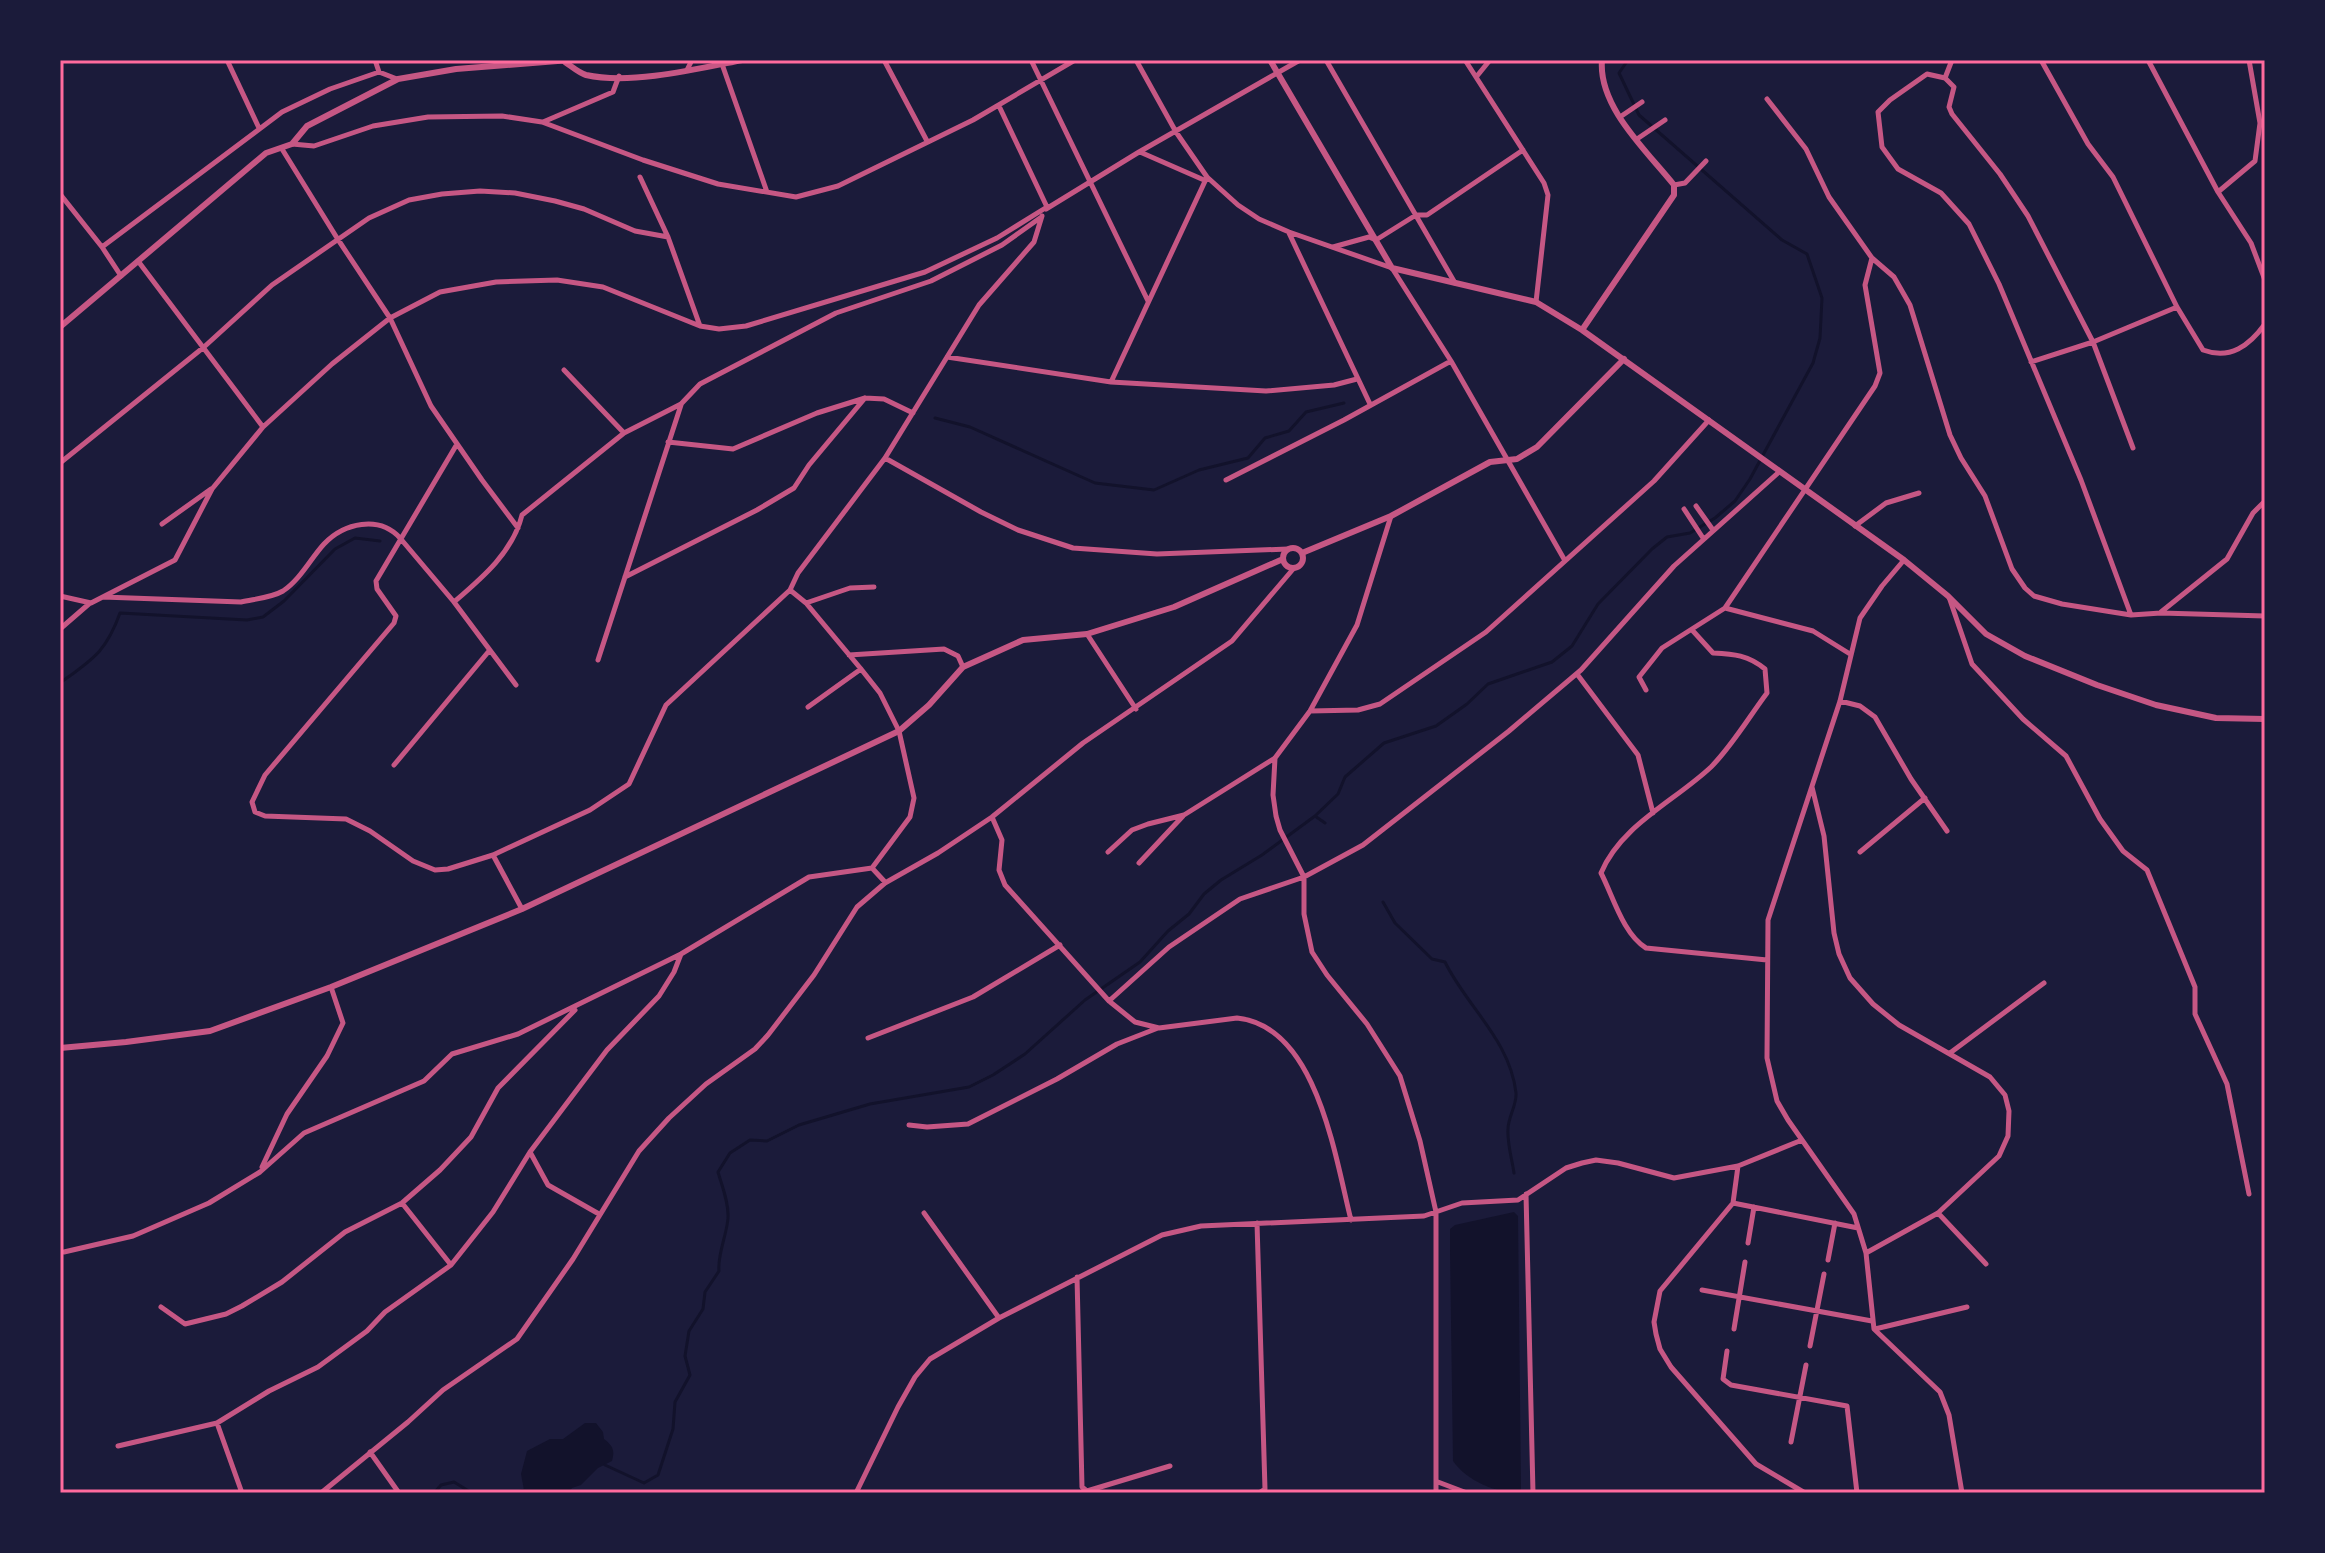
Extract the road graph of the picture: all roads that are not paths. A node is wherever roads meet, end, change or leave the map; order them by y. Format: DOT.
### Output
graph roads {
  1 [pos="227,60"];
  2 [pos="375,60"];
  3 [pos="692,60"];
  4 [pos="742,60"];
  5 [pos="884,60"];
  6 [pos="1031,60"];
  7 [pos="1075,60"];
  8 [pos="1136,60"];
  9 [pos="1270,60"];
  10 [pos="1300,60"];
  11 [pos="1326,60"];
  12 [pos="1465,60"];
  13 [pos="1490,60"];
  14 [pos="1602,60"];
  15 [pos="1952,60"];
  16 [pos="2041,60"];
  17 [pos="2148,60"];
  18 [pos="2249,60"];
  19 [pos="567,61"];
  20 [pos="722,64"];
  21 [pos="687,70"];
  22 [pos="379,72"];
  23 [pos="1278,73"];
  24 [pos="619,76"];
  25 [pos="1477,76"];
  26 [pos="1945,78"];
  27 [pos="398,79"];
  28 [pos="1042,80"];
  29 [pos="1767,99"];
  30 [pos="1640,104"];
  31 [pos="999,106"];
  32 [pos="1620,117"];
  33 [pos="542,122"];
  34 [pos="1662,122"];
  35 [pos="259,128"];
  36 [pos="1176,132"];
  37 [pos="1637,139"];
  38 [pos="927,141"];
  39 [pos="292,144"];
  40 [pos="282,149"];
  41 [pos="1523,150"];
  42 [pos="1139,152"];
  43 [pos="1706,161"];
  44 [pos="640,177"];
  45 [pos="1205,178"];
  46 [pos="1089,183"];
  47 [pos="1674,185"];
  48 [pos="2218,192"];
  49 [pos="767,193"];
  50 [pos="60,194"];
  51 [pos="1047,207"];
  52 [pos="1416,215"];
  53 [pos="1042,216"];
  54 [pos="1289,232"];
  55 [pos="668,237"];
  56 [pos="337,238"];
  57 [pos="1376,240"];
  58 [pos="102,247"];
  59 [pos="1332,248"];
  60 [pos="1872,258"];
  61 [pos="138,261"];
  62 [pos="1392,268"];
  63 [pos="121,276"];
  64 [pos="2265,280"];
  65 [pos="1456,284"];
  66 [pos="1148,301"];
  67 [pos="1536,302"];
  68 [pos="2177,307"];
  69 [pos="390,318"];
  70 [pos="2265,324"];
  71 [pos="700,326"];
  72 [pos="60,327"];
  73 [pos="1582,330"];
  74 [pos="2093,342"];
  75 [pos="204,347"];
  76 [pos="947,357"];
  77 [pos="1624,359"];
  78 [pos="1451,361"];
  79 [pos="2031,362"];
  80 [pos="564,370"];
  81 [pos="1357,379"];
  82 [pos="1111,382"];
  83 [pos="865,398"];
  84 [pos="681,404"];
  85 [pos="1370,404"];
  86 [pos="913,413"];
  87 [pos="1709,419"];
  88 [pos="263,427"];
  89 [pos="624,433"];
  90 [pos="668,442"];
  91 [pos="457,444"];
  92 [pos="2133,448"];
  93 [pos="885,458"];
  94 [pos="1506,459"];
  95 [pos="60,463"];
  96 [pos="1779,472"];
  97 [pos="1226,480"];
  98 [pos="212,489"];
  99 [pos="1804,490"];
  100 [pos="1919,493"];
  101 [pos="2265,501"];
  102 [pos="1696,506"];
  103 [pos="1684,509"];
  104 [pos="1391,516"];
  105 [pos="162,524"];
  106 [pos="1855,526"];
  107 [pos="519,528"];
  108 [pos="1712,528"];
  109 [pos="1702,535"];
  110 [pos="400,538"];
  111 [pos="1288,549"];
  112 [pos="1302,553"];
  113 [pos="1283,559"];
  114 [pos="1564,559"];
  115 [pos="1904,560"];
  116 [pos="1294,568"];
  117 [pos="625,577"];
  118 [pos="874,587"];
  119 [pos="790,590"];
  120 [pos="60,596"];
  121 [pos="1948,596"];
  122 [pos="102,597"];
  123 [pos="454,602"];
  124 [pos="91,603"];
  125 [pos="806,603"];
  126 [pos="1725,608"];
  127 [pos="2161,613"];
  128 [pos="2131,615"];
  129 [pos="2265,616"];
  130 [pos="60,629"];
  131 [pos="1693,631"];
  132 [pos="1087,634"];
  133 [pos="489,651"];
  134 [pos="1850,654"];
  135 [pos="849,655"];
  136 [pos="598,660"];
  137 [pos="963,667"];
  138 [pos="861,669"];
  139 [pos="1577,674"];
  140 [pos="516,685"];
  141 [pos="1646,690"];
  142 [pos="1840,701"];
  143 [pos="808,707"];
  144 [pos="1136,709"];
  145 [pos="1310,711"];
  146 [pos="2265,719"];
  147 [pos="899,731"];
  148 [pos="1275,758"];
  149 [pos="394,765"];
  150 [pos="1812,785"];
  151 [pos="1925,798"];
  152 [pos="1653,813"];
  153 [pos="1184,815"];
  154 [pos="992,817"];
  155 [pos="1947,831"];
  156 [pos="1108,852"];
  157 [pos="1860,852"];
  158 [pos="493,855"];
  159 [pos="1139,863"];
  160 [pos="872,868"];
  161 [pos="1304,877"];
  162 [pos="885,883"];
  163 [pos="522,909"];
  164 [pos="1060,945"];
  165 [pos="681,954"];
  166 [pos="1767,960"];
  167 [pos="2044,983"];
  168 [pos="331,987"];
  169 [pos="1107,999"];
  170 [pos="579,1006"];
  171 [pos="1159,1028"];
  172 [pos="868,1038"];
  173 [pos="60,1048"];
  174 [pos="1950,1053"];
  175 [pos="909,1125"];
  176 [pos="1802,1140"];
  177 [pos="530,1152"];
  178 [pos="1738,1166"];
  179 [pos="260,1172"];
  180 [pos="1526,1193"];
  181 [pos="2249,1194"];
  182 [pos="402,1203"];
  183 [pos="1733,1203"];
  184 [pos="1754,1207"];
  185 [pos="1436,1212"];
  186 [pos="924,1213"];
  187 [pos="1938,1213"];
  188 [pos="599,1214"];
  189 [pos="1351,1220"];
  190 [pos="1257,1223"];
  191 [pos="1835,1223"];
  192 [pos="1859,1229"];
  193 [pos="1748,1243"];
  194 [pos="64,1252"];
  195 [pos="1866,1253"];
  196 [pos="1828,1260"];
  197 [pos="1745,1262"];
  198 [pos="1986,1264"];
  199 [pos="451,1265"];
  200 [pos="1824,1274"];
  201 [pos="1077,1277"];
  202 [pos="1702,1290"];
  203 [pos="1739,1297"];
  204 [pos="161,1307"];
  205 [pos="1967,1307"];
  206 [pos="1818,1310"];
  207 [pos="999,1318"];
  208 [pos="1872,1321"];
  209 [pos="1734,1329"];
  210 [pos="1874,1329"];
  211 [pos="1810,1346"];
  212 [pos="1727,1351"];
  213 [pos="1806,1365"];
  214 [pos="1799,1397"];
  215 [pos="217,1423"];
  216 [pos="1791,1442"];
  217 [pos="118,1446"];
  218 [pos="370,1452"];
  219 [pos="1170,1466"];
  220 [pos="1438,1482"];
  221 [pos="242,1493"];
  222 [pos="321,1493"];
  223 [pos="399,1493"];
  224 [pos="856,1493"];
  225 [pos="1259,1493"];
  226 [pos="1436,1493"];
  227 [pos="1467,1493"];
  228 [pos="1533,1493"];
  229 [pos="1805,1493"];
  230 [pos="1857,1493"];
  231 [pos="1962,1493"];
  1 -- 35 [label="street"];
  2 -- 22 [label="street"];
  3 -- 21 [label="street"];
  4 -- 20 [label="street"];
  5 -- 38 [label="street"];
  6 -- 28 [label="street"];
  7 -- 28 [label="street"];
  8 -- 36 [label="street"];
  9 -- 23 [label="street"];
  10 -- 23 [label="street"];
  11 -- 52 [label="street"];
  12 -- 25 [label="street"];
  13 -- 25 [label="street"];
  14 -- 32 [label="street"];
  15 -- 26 [label="street"];
  16 -- 68 [label="street"];
  17 -- 48 [label="street"];
  18 -- 48 [label="street"];
  19 -- 24 [label="street"];
  19 -- 27 [label="street"];
  20 -- 21 [label="street"];
  20 -- 49 [label="street"];
  21 -- 24 [label="street"];
  22 -- 27 [label="street"];
  22 -- 35 [label="street"];
  23 -- 36 [label="street"];
  23 -- 57 [label="street"];
  24 -- 33 [label="street"];
  25 -- 41 [label="street"];
  26 -- 74 [label="street"];
  26 -- 79 [label="street"];
  27 -- 39 [label="street"];
  28 -- 31 [label="street"];
  28 -- 46 [label="street"];
  29 -- 60 [label="street"];
  30 -- 32 [label="street"];
  31 -- 38 [label="street"];
  31 -- 51 [label="street"];
  32 -- 37 [label="street"];
  33 -- 39 [label="street"];
  33 -- 49 [label="street"];
  34 -- 37 [label="street"];
  35 -- 58 [label="street"];
  36 -- 42 [label="street"];
  36 -- 45 [label="street"];
  37 -- 47 [label="street"];
  38 -- 49 [label="street"];
  39 -- 40 [label="street"];
  40 -- 56 [label="street"];
  40 -- 61 [label="street"];
  41 -- 52 [label="street"];
  41 -- 67 [label="street"];
  42 -- 45 [label="street"];
  42 -- 46 [label="street"];
  43 -- 47 [label="street"];
  44 -- 55 [label="street"];
  45 -- 54 [label="street"];
  45 -- 66 [label="street"];
  46 -- 51 [label="street"];
  46 -- 66 [label="street"];
  47 -- 73 [label="street"];
  48 -- 64 [label="street"];
  50 -- 58 [label="street"];
  51 -- 53 [label="street"];
  51 -- 71 [label="street"];
  52 -- 57 [label="street"];
  52 -- 65 [label="street"];
  53 -- 76 [label="street"];
  53 -- 84 [label="street"];
  54 -- 59 [label="street"];
  54 -- 81 [label="street"];
  55 -- 56 [label="street"];
  55 -- 71 [label="street"];
  56 -- 69 [label="street"];
  56 -- 75 [label="street"];
  57 -- 59 [label="street"];
  57 -- 62 [label="street"];
  58 -- 63 [label="street"];
  59 -- 62 [label="street"];
  60 -- 99 [label="street"];
  60 -- 128 [label="street"];
  61 -- 63 [label="street"];
  61 -- 75 [label="street"];
  62 -- 65 [label="street"];
  62 -- 78 [label="street"];
  63 -- 72 [label="street"];
  65 -- 67 [label="street"];
  66 -- 82 [label="street"];
  67 -- 73 [label="street"];
  68 -- 70 [label="street"];
  68 -- 74 [label="street"];
  69 -- 71 [label="street"];
  69 -- 88 [label="street"];
  69 -- 91 [label="street"];
  73 -- 77 [label="street"];
  74 -- 79 [label="street"];
  74 -- 92 [label="street"];
  75 -- 88 [label="street"];
  75 -- 95 [label="street"];
  76 -- 82 [label="street"];
  76 -- 86 [label="street"];
  77 -- 87 [label="street"];
  77 -- 94 [label="street"];
  78 -- 85 [label="street"];
  78 -- 94 [label="street"];
  79 -- 128 [label="street"];
  80 -- 89 [label="street"];
  81 -- 82 [label="street"];
  81 -- 85 [label="street"];
  83 -- 86 [label="street"];
  83 -- 90 [label="street"];
  83 -- 117 [label="street"];
  84 -- 89 [label="street"];
  84 -- 90 [label="street"];
  85 -- 97 [label="street"];
  86 -- 93 [label="street"];
  87 -- 96 [label="street"];
  87 -- 114 [label="street"];
  88 -- 98 [label="street"];
  89 -- 107 [label="street"];
  90 -- 117 [label="street"];
  91 -- 107 [label="street"];
  91 -- 110 [label="street"];
  93 -- 111 [label="street"];
  93 -- 119 [label="street"];
  94 -- 104 [label="street"];
  94 -- 114 [label="street"];
  96 -- 99 [label="street"];
  96 -- 108 [label="street"];
  98 -- 105 [label="street"];
  98 -- 122 [label="street"];
  99 -- 106 [label="street"];
  99 -- 126 [label="street"];
  100 -- 106 [label="street"];
  101 -- 127 [label="street"];
  102 -- 108 [label="street"];
  103 -- 109 [label="street"];
  104 -- 112 [label="street"];
  104 -- 145 [label="street"];
  106 -- 115 [label="street"];
  107 -- 123 [label="street"];
  108 -- 109 [label="street"];
  109 -- 139 [label="street"];
  110 -- 122 [label="street"];
  110 -- 123 [label="street"];
  110 -- 158 [label="street"];
  111 -- 112 [label="street"];
  111 -- 113 [label="street"];
  112 -- 116 [label="street"];
  113 -- 116 [label="street"];
  113 -- 132 [label="street"];
  114 -- 145 [label="street"];
  115 -- 121 [label="street"];
  115 -- 134 [label="street"];
  116 -- 144 [label="street"];
  117 -- 136 [label="street"];
  118 -- 125 [label="street"];
  119 -- 125 [label="street"];
  119 -- 158 [label="street"];
  120 -- 124 [label="street"];
  121 -- 146 [label="street"];
  121 -- 181 [label="street"];
  122 -- 124 [label="street"];
  123 -- 133 [label="street"];
  124 -- 130 [label="street"];
  125 -- 135 [label="street"];
  126 -- 131 [label="street"];
  126 -- 134 [label="street"];
  127 -- 128 [label="street"];
  127 -- 129 [label="street"];
  131 -- 141 [label="street"];
  131 -- 152 [label="street"];
  132 -- 137 [label="street"];
  132 -- 144 [label="street"];
  133 -- 140 [label="street"];
  133 -- 149 [label="street"];
  134 -- 142 [label="street"];
  135 -- 137 [label="street"];
  135 -- 138 [label="street"];
  137 -- 147 [label="street"];
  138 -- 143 [label="street"];
  138 -- 147 [label="street"];
  139 -- 152 [label="street"];
  139 -- 161 [label="street"];
  142 -- 150 [label="street"];
  142 -- 151 [label="street"];
  144 -- 154 [label="street"];
  145 -- 148 [label="street"];
  147 -- 160 [label="street"];
  147 -- 163 [label="street"];
  148 -- 153 [label="street"];
  148 -- 161 [label="street"];
  150 -- 166 [label="street"];
  150 -- 174 [label="street"];
  151 -- 155 [label="street"];
  151 -- 157 [label="street"];
  152 -- 166 [label="street"];
  153 -- 156 [label="street"];
  153 -- 159 [label="street"];
  154 -- 162 [label="street"];
  154 -- 164 [label="street"];
  158 -- 163 [label="street"];
  160 -- 162 [label="street"];
  160 -- 165 [label="street"];
  161 -- 169 [label="street"];
  161 -- 185 [label="street"];
  162 -- 188 [label="street"];
  163 -- 168 [label="street"];
  164 -- 169 [label="street"];
  164 -- 172 [label="street"];
  165 -- 170 [label="street"];
  165 -- 177 [label="street"];
  166 -- 176 [label="street"];
  167 -- 174 [label="street"];
  168 -- 173 [label="street"];
  168 -- 179 [label="street"];
  169 -- 171 [label="street"];
  170 -- 179 [label="street"];
  170 -- 182 [label="street"];
  171 -- 175 [label="street"];
  171 -- 189 [label="street"];
  174 -- 187 [label="street"];
  176 -- 178 [label="street"];
  176 -- 192 [label="street"];
  177 -- 188 [label="street"];
  177 -- 199 [label="street"];
  178 -- 180 [label="street"];
  178 -- 183 [label="street"];
  179 -- 194 [label="street"];
  180 -- 185 [label="street"];
  180 -- 228 [label="street"];
  182 -- 199 [label="street"];
  182 -- 204 [label="street"];
  183 -- 184 [label="street"];
  183 -- 229 [label="street"];
  184 -- 191 [label="street"];
  184 -- 193 [label="street"];
  185 -- 189 [label="street"];
  185 -- 220 [label="street"];
  186 -- 207 [label="street"];
  187 -- 195 [label="street"];
  187 -- 198 [label="street"];
  188 -- 218 [label="street"];
  189 -- 190 [label="street"];
  190 -- 201 [label="street"];
  190 -- 225 [label="street"];
  191 -- 192 [label="street"];
  191 -- 196 [label="street"];
  192 -- 195 [label="street"];
  195 -- 208 [label="street"];
  197 -- 203 [label="street"];
  199 -- 215 [label="street"];
  200 -- 206 [label="street"];
  201 -- 207 [label="street"];
  201 -- 219 [label="street"];
  202 -- 203 [label="street"];
  203 -- 206 [label="street"];
  203 -- 209 [label="street"];
  205 -- 210 [label="street"];
  206 -- 208 [label="street"];
  206 -- 211 [label="street"];
  207 -- 224 [label="street"];
  208 -- 210 [label="street"];
  210 -- 231 [label="street"];
  212 -- 214 [label="street"];
  213 -- 214 [label="street"];
  214 -- 216 [label="street"];
  214 -- 230 [label="street"];
  215 -- 217 [label="street"];
  215 -- 221 [label="street"];
  218 -- 222 [label="street"];
  218 -- 223 [label="street"];
  220 -- 226 [label="street"];
  220 -- 227 [label="street"];
}
